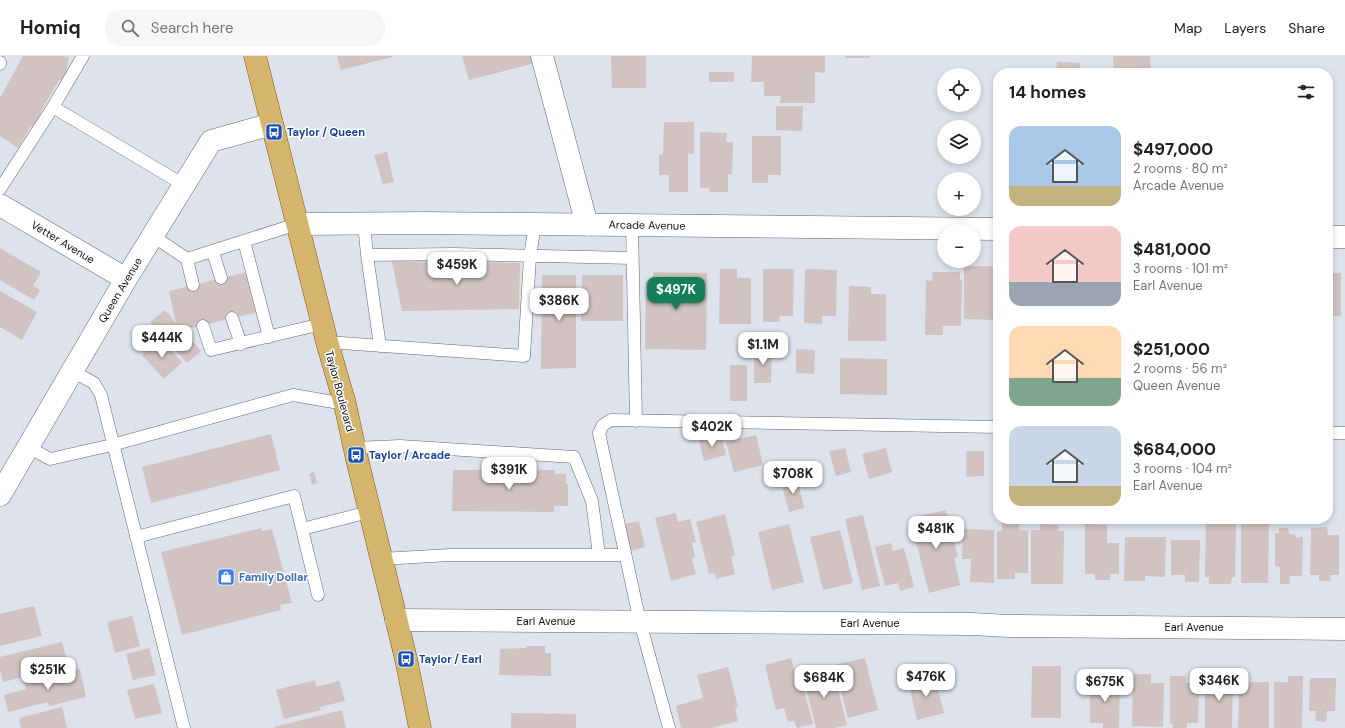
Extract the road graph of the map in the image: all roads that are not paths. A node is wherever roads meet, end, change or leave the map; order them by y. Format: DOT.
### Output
graph roads {
  1 [pos="82,56"];
  2 [pos="255,56"];
  3 [pos="542,56"];
  4 [pos="53,107"];
  5 [pos="272,124"];
  6 [pos="184,185"];
  7 [pos="0,189"];
  8 [pos="0,205"];
  9 [pos="364,223"];
  10 [pos="297,224"];
  11 [pos="535,224"];
  12 [pos="587,225"];
  13 [pos="632,225"];
  14 [pos="993,229"];
  15 [pos="152,236"];
  16 [pos="1333,237"];
  17 [pos="1345,237"];
  18 [pos="244,241"];
  19 [pos="213,252"];
  20 [pos="367,255"];
  21 [pos="530,256"];
  22 [pos="632,258"];
  23 [pos="187,259"];
  24 [pos="221,278"];
  25 [pos="126,279"];
  26 [pos="193,285"];
  27 [pos="232,318"];
  28 [pos="203,326"];
  29 [pos="325,333"];
  30 [pos="269,337"];
  31 [pos="241,344"];
  32 [pos="380,346"];
  33 [pos="72,371"];
  34 [pos="345,404"];
  35 [pos="636,421"];
  36 [pos="993,427"];
  37 [pos="1333,433"];
  38 [pos="1345,433"];
  39 [pos="112,445"];
  40 [pos="28,447"];
  41 [pos="354,448"];
  42 [pos="0,495"];
  43 [pos="369,512"];
  44 [pos="302,529"];
  45 [pos="136,537"];
  46 [pos="599,555"];
  47 [pos="625,555"];
  48 [pos="381,560"];
  49 [pos="318,595"];
  50 [pos="396,620"];
  51 [pos="640,622"];
  52 [pos="1345,629"];
  53 [pos="184,728"];
  54 [pos="420,728"];
  55 [pos="669,728"];
  1 -- 4 [label="lane"];
  2 -- 5 [label="main road, Taylor Boulevard"];
  3 -- 12 [label="street"];
  4 -- 6 [label="lane"];
  4 -- 7 [label="lane"];
  5 -- 6 [label="street, Queen Avenue"];
  5 -- 10 [label="main road, Taylor Boulevard"];
  6 -- 15 [label="street, Queen Avenue"];
  8 -- 25 [label="street, Vetter Avenue"];
  9 -- 10 [label="street, Arcade Avenue"];
  9 -- 11 [label="street, Arcade Avenue"];
  9 -- 20 [label="lane"];
  10 -- 18 [label="lane"];
  10 -- 29 [label="main road, Taylor Boulevard"];
  11 -- 12 [label="street, Arcade Avenue"];
  11 -- 21 [label="lane"];
  12 -- 13 [label="street, Arcade Avenue"];
  13 -- 14 [label="street, Arcade Avenue"];
  13 -- 22 [label="lane"];
  15 -- 23 [label="lane"];
  15 -- 25 [label="street, Queen Avenue"];
  16 -- 17 [label="street"];
  18 -- 19 [label="lane"];
  18 -- 30 [label="lane"];
  19 -- 23 [label="lane"];
  19 -- 24 [label="lane"];
  20 -- 21 [label="lane"];
  20 -- 32 [label="lane"];
  21 -- 22 [label="lane"];
  21 -- 32 [label="lane"];
  22 -- 35 [label="lane"];
  23 -- 26 [label="lane"];
  25 -- 33 [label="street, Queen Avenue"];
  27 -- 31 [label="lane"];
  28 -- 31 [label="lane"];
  29 -- 30 [label="lane"];
  29 -- 32 [label="lane"];
  29 -- 34 [label="main road, Taylor Boulevard"];
  30 -- 31 [label="lane"];
  33 -- 39 [label="lane"];
  33 -- 40 [label="street, Queen Avenue"];
  34 -- 39 [label="lane"];
  34 -- 41 [label="main road, Taylor Boulevard"];
  35 -- 36 [label="lane"];
  35 -- 47 [label="lane"];
  37 -- 38 [label="lane"];
  39 -- 40 [label="lane"];
  39 -- 45 [label="lane"];
  40 -- 42 [label="street, Queen Avenue"];
  41 -- 43 [label="main road, Taylor Boulevard"];
  41 -- 46 [label="lane"];
  43 -- 44 [label="lane"];
  43 -- 48 [label="main road, Taylor Boulevard"];
  44 -- 45 [label="lane"];
  44 -- 49 [label="lane"];
  45 -- 53 [label="lane"];
  46 -- 47 [label="lane"];
  46 -- 48 [label="lane"];
  47 -- 51 [label="lane"];
  48 -- 50 [label="main road, Taylor Boulevard"];
  50 -- 51 [label="street, Earl Avenue"];
  50 -- 54 [label="main road, Taylor Boulevard"];
  51 -- 52 [label="street, Earl Avenue"];
  51 -- 55 [label="lane"];
}
